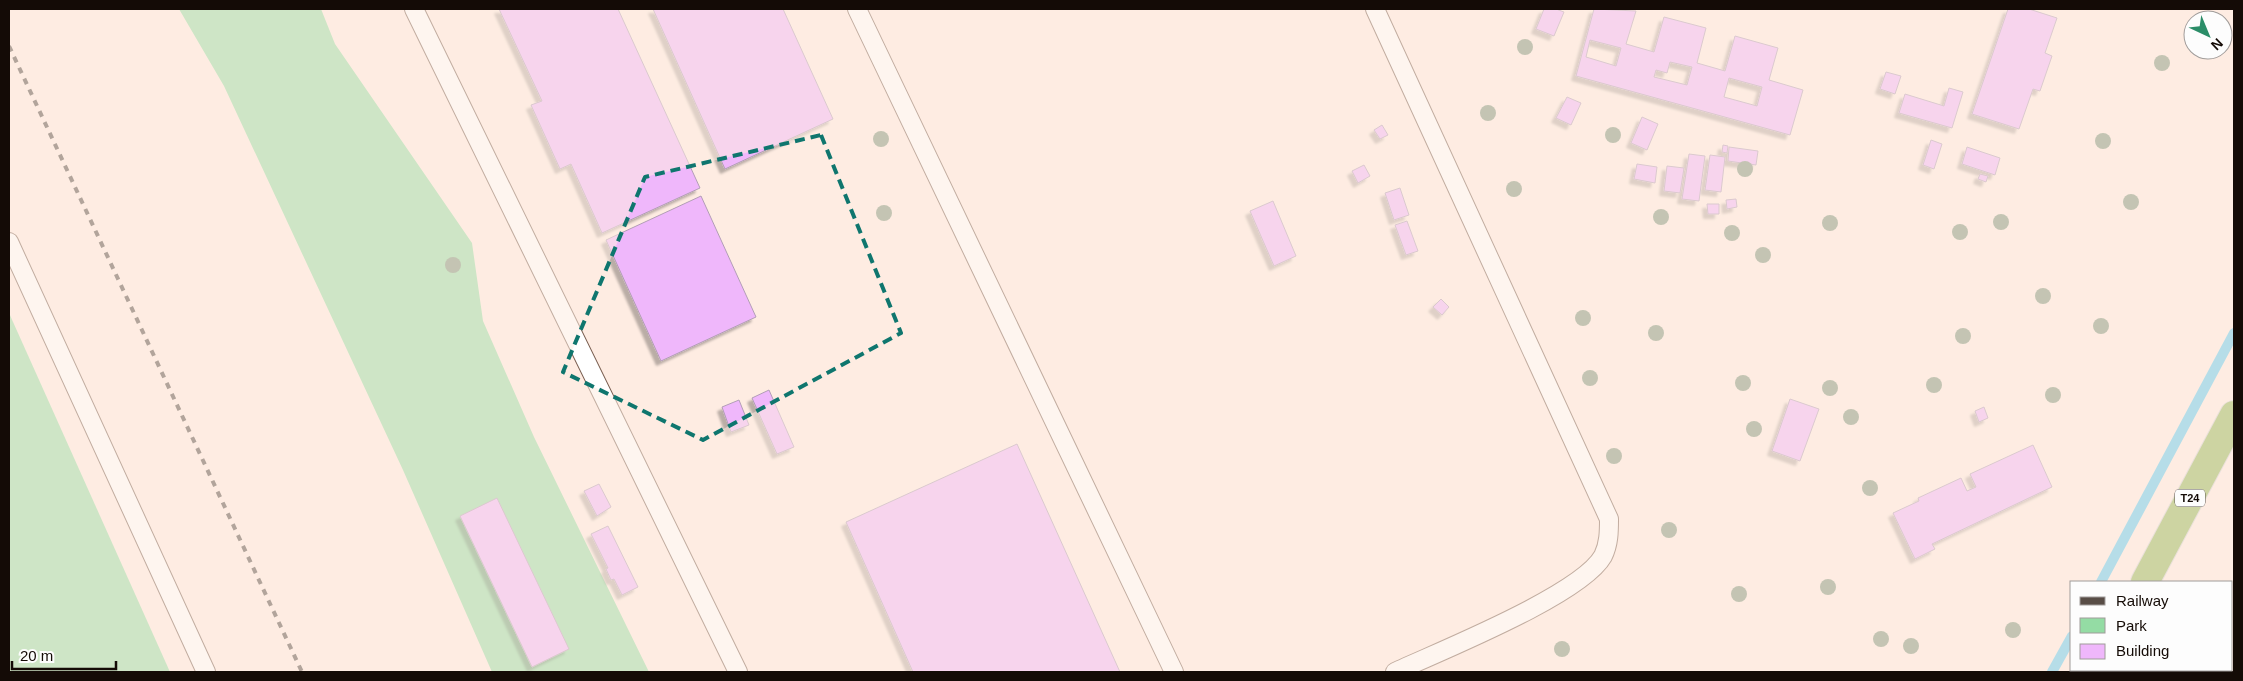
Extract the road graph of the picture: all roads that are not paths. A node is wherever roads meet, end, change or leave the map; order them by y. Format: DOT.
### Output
graph roads {
  1 [pos="414,9"];
  2 [pos="857,9"];
  3 [pos="1375,9"];
  4 [pos="9,242"];
  5 [pos="2234,415"];
  6 [pos="2234,428"];
  7 [pos="2146,581"];
  8 [pos="2165,581"];
  9 [pos="206,672"];
  10 [pos="738,672"];
  11 [pos="1174,672"];
  12 [pos="1395,672"];
  1 -- 10 [label="lane"];
  2 -- 11 [label="lane"];
  3 -- 12 [label="lane"];
  4 -- 9 [label="lane"];
  5 -- 7 [label="highway, T24"];
  6 -- 8 [label="highway"];
}
